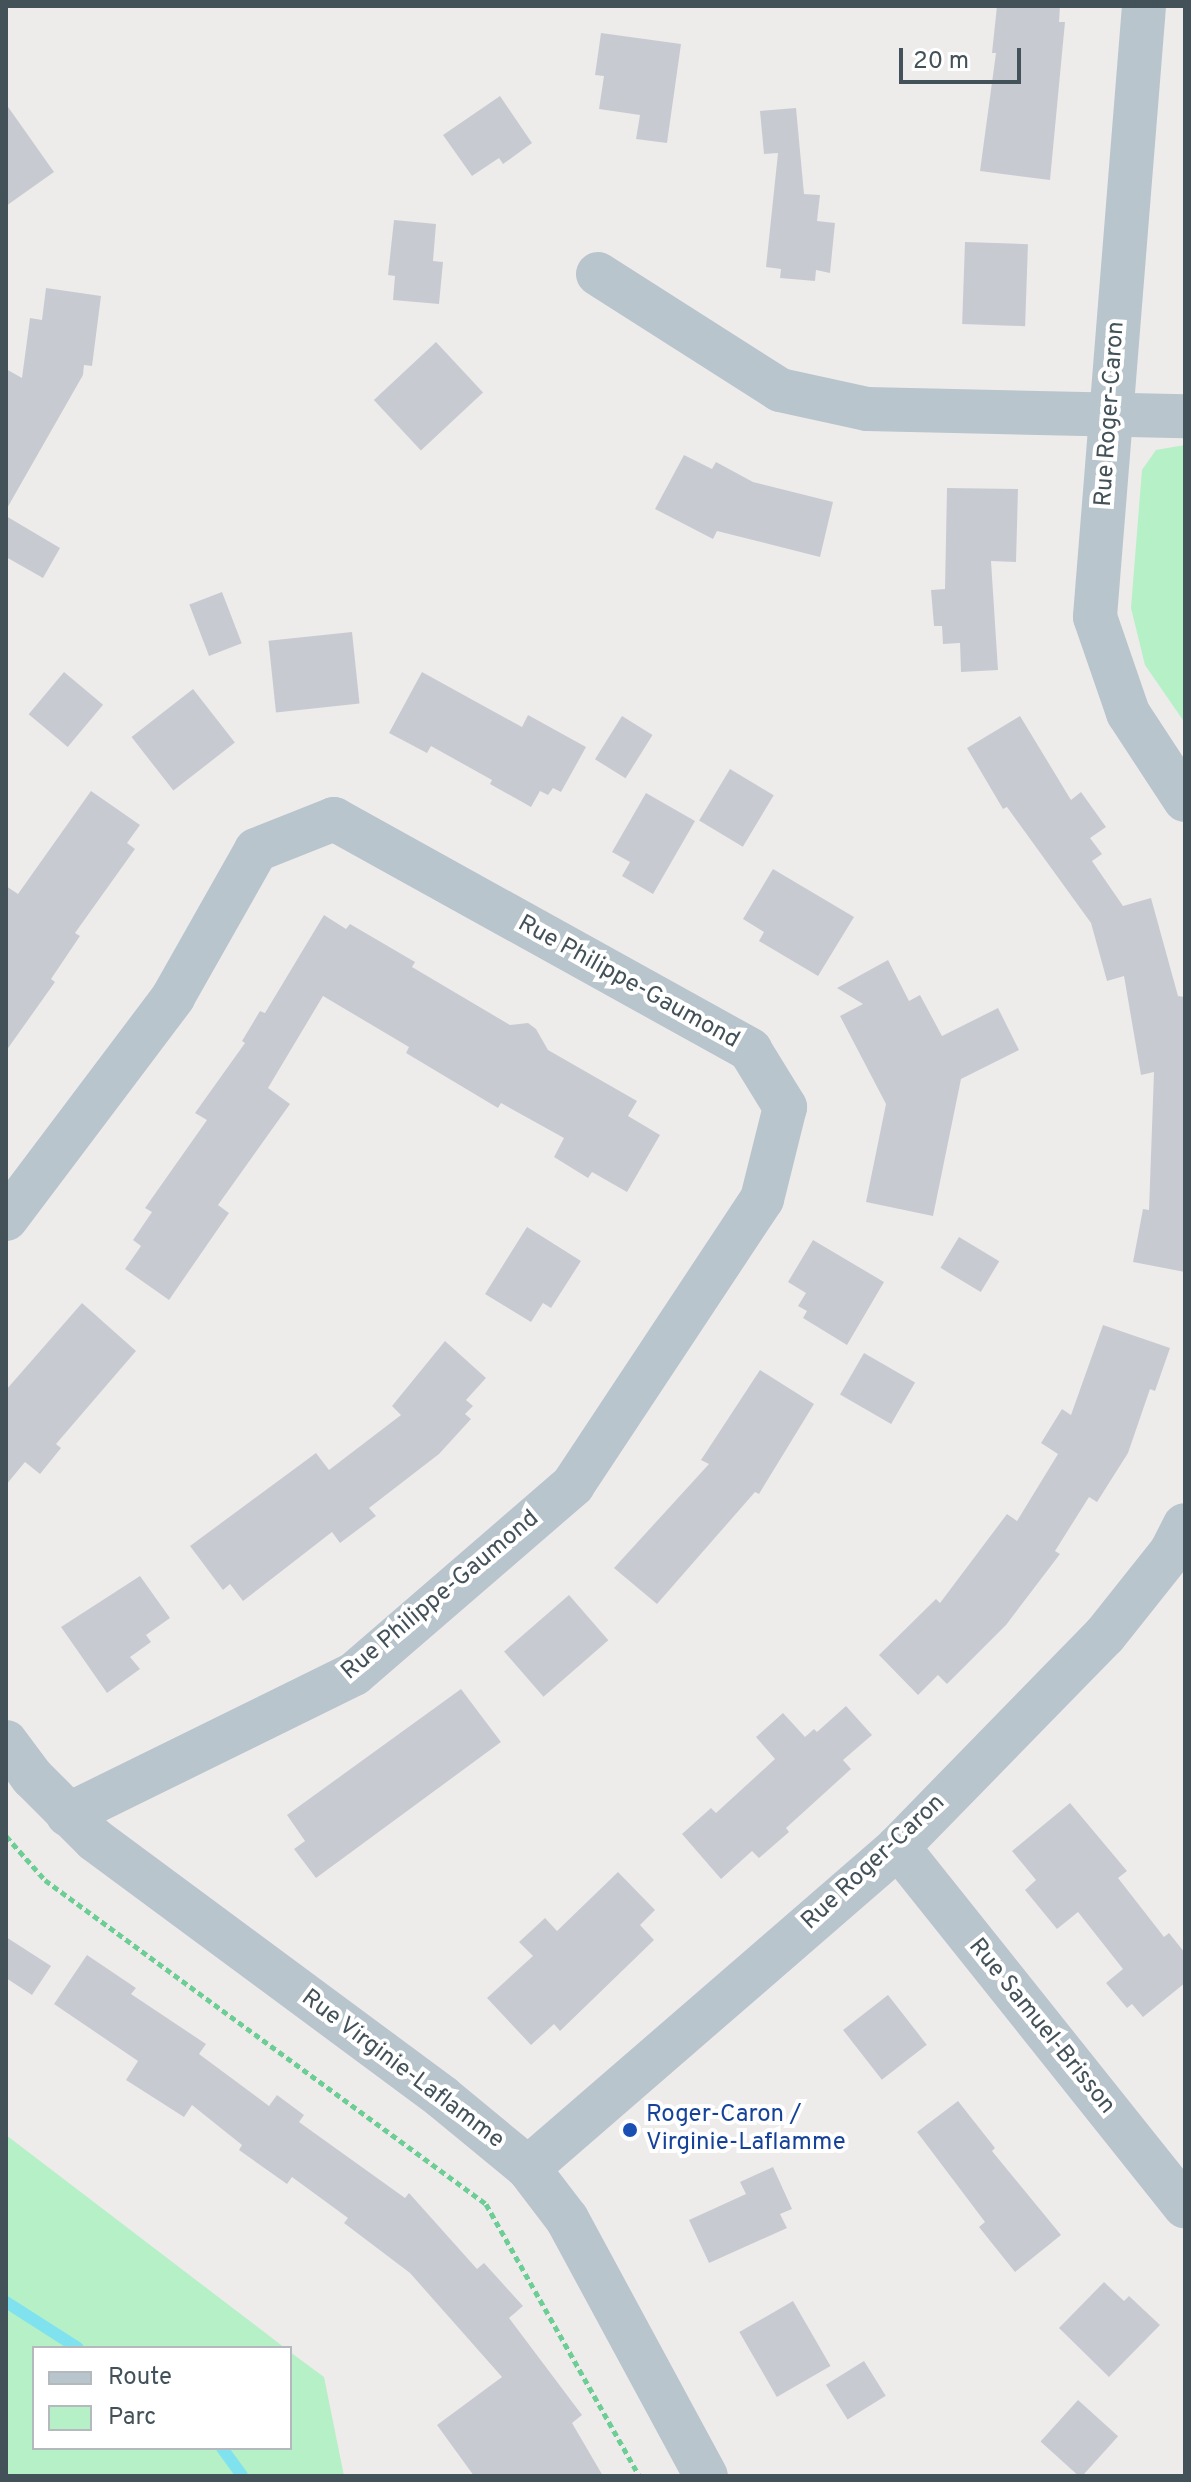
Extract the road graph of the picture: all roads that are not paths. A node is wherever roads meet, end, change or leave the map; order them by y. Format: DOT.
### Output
graph roads {
  1 [pos="1144,6"];
  2 [pos="598,274"];
  3 [pos="1110,414"];
  4 [pos="1185,416"];
  5 [pos="1185,800"];
  6 [pos="6,1219"];
  7 [pos="1185,1525"];
  8 [pos="6,1742"];
  9 [pos="68,1815"];
  10 [pos="898,1847"];
  11 [pos="528,2168"];
  12 [pos="1185,2207"];
  13 [pos="706,2476"];
  1 -- 3 [label="street, Rue Roger-Caron"];
  2 -- 3 [label="street"];
  3 -- 4 [label="street"];
  3 -- 5 [label="street, Rue Roger-Caron"];
  6 -- 9 [label="street, Rue Philippe-Gaumond"];
  7 -- 10 [label="street, Rue Roger-Caron"];
  8 -- 9 [label="street, Rue Virginie-Laflamme"];
  9 -- 11 [label="street, Rue Virginie-Laflamme"];
  10 -- 11 [label="street, Rue Roger-Caron"];
  10 -- 12 [label="street, Rue Samuel-Brisson"];
  11 -- 13 [label="street, Rue Virginie-Laflamme"];
}
